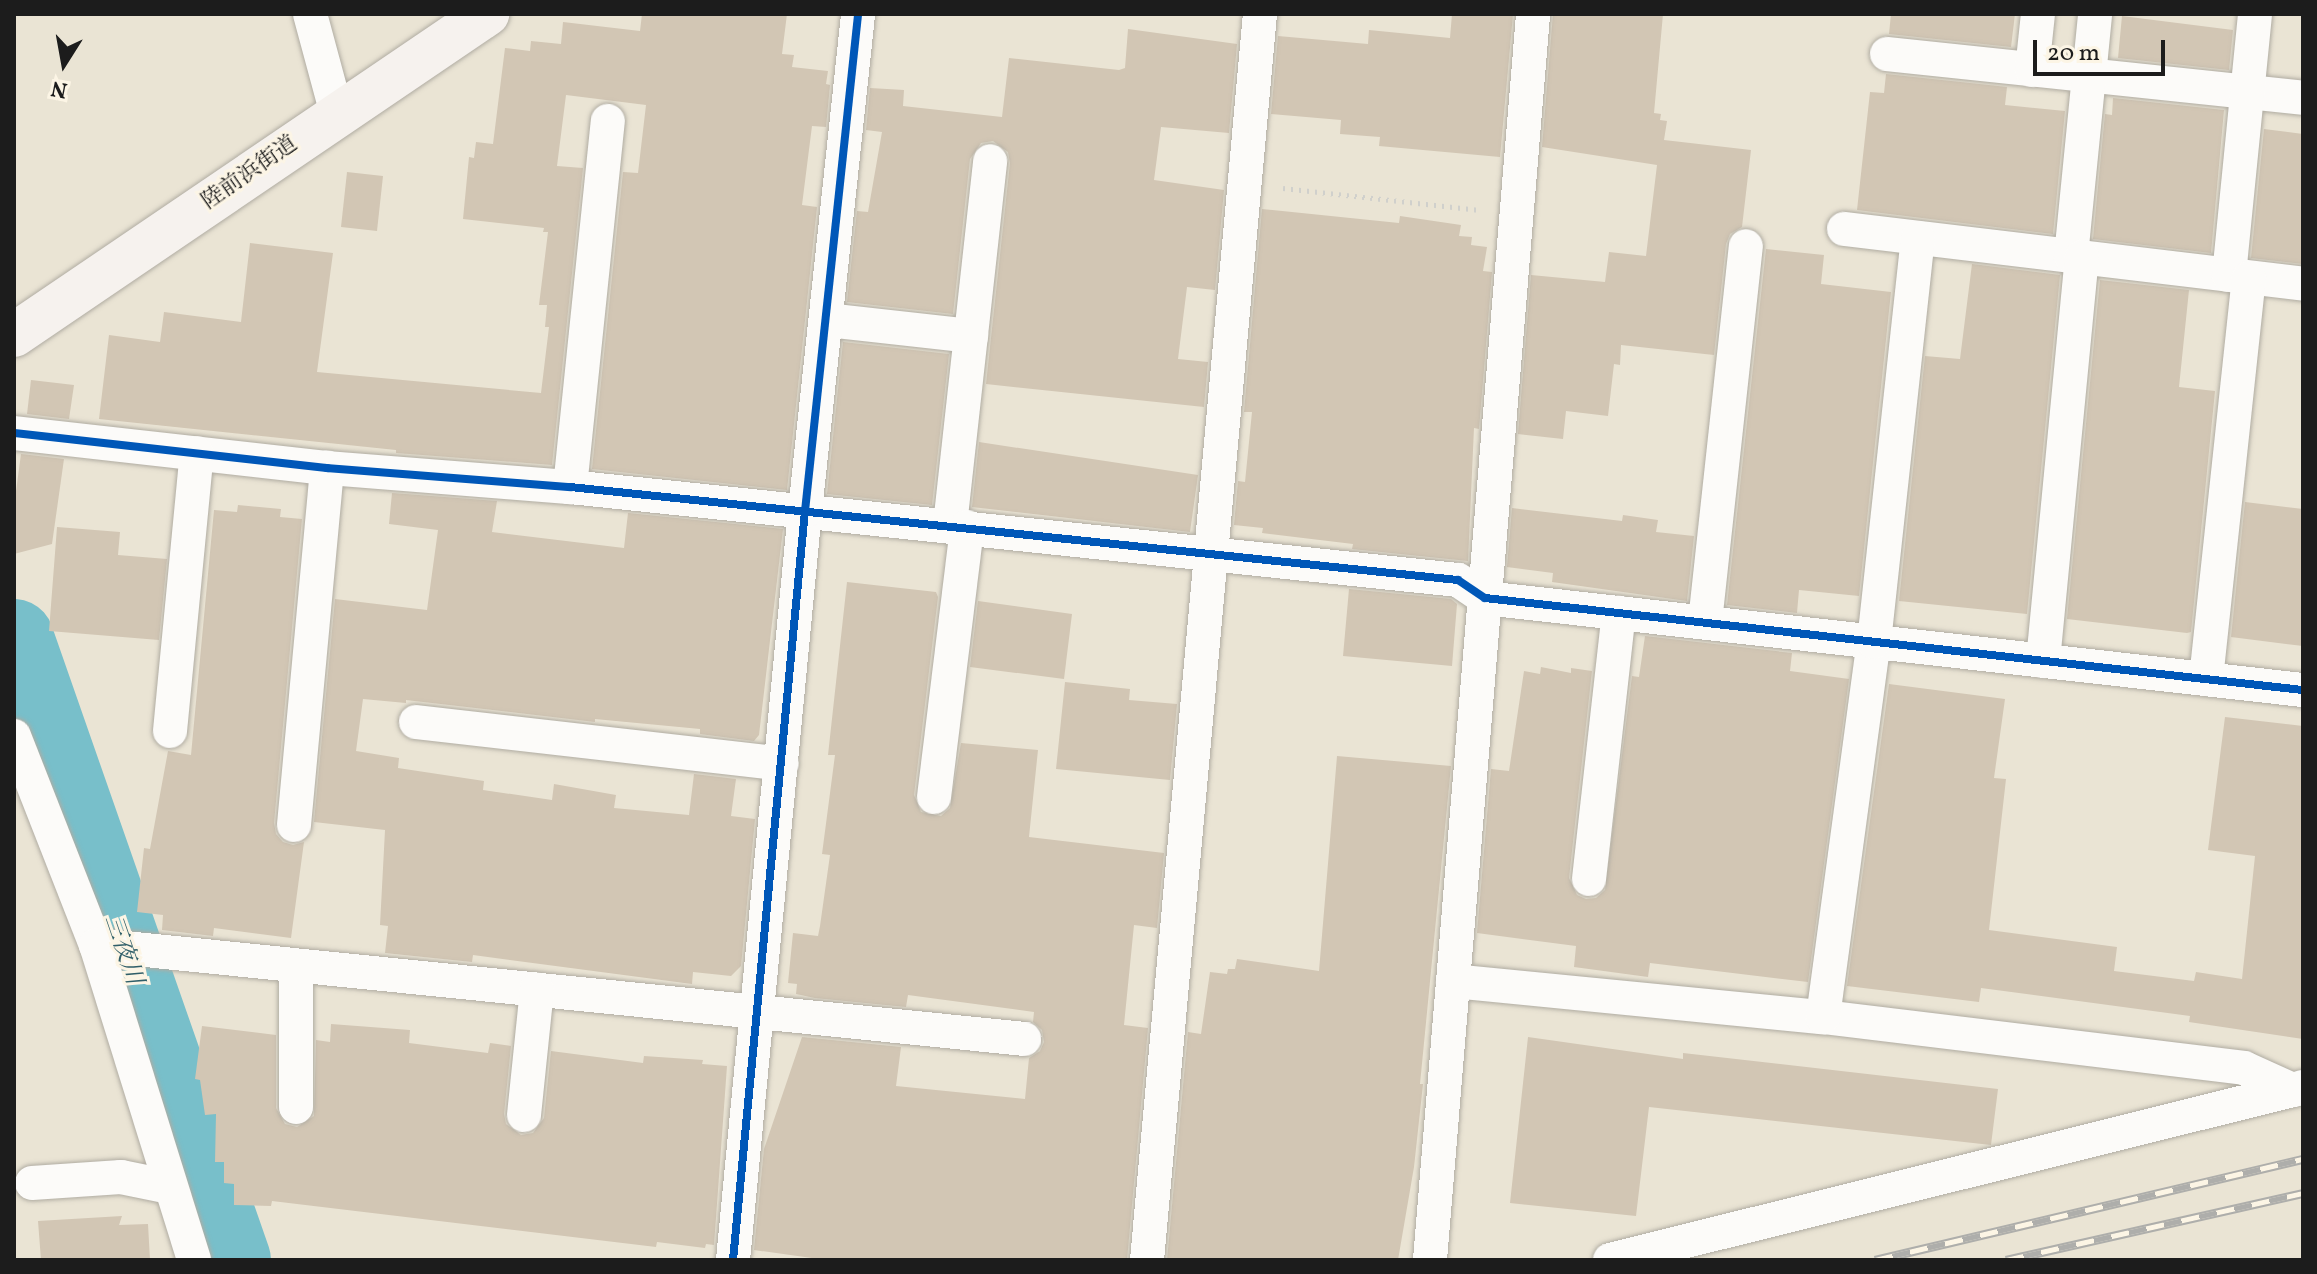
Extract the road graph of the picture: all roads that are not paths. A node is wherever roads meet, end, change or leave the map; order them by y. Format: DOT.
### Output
graph roads {
  1 [pos="310,14"];
  2 [pos="487,14"];
  3 [pos="858,14"];
  4 [pos="1260,14"];
  5 [pos="1533,14"];
  6 [pos="2038,14"];
  7 [pos="2095,14"];
  8 [pos="2255,14"];
  9 [pos="1887,54"];
  10 [pos="2032,70"];
  11 [pos="2089,75"];
  12 [pos="2247,92"];
  13 [pos="2303,98"];
  14 [pos="337,114"];
  15 [pos="608,121"];
  16 [pos="990,161"];
  17 [pos="1844,229"];
  18 [pos="1918,238"];
  19 [pos="1746,246"];
  20 [pos="2077,257"];
  21 [pos="2239,277"];
  22 [pos="2303,284"];
  23 [pos="827,320"];
  24 [pos="14,335"];
  25 [pos="971,336"];
  26 [pos="14,433"];
  27 [pos="197,453"];
  28 [pos="327,468"];
  29 [pos="570,487"];
  30 [pos="805,511"];
  31 [pos="958,526"];
  32 [pos="1211,553"];
  33 [pos="1485,598"];
  34 [pos="1619,613"];
  35 [pos="1705,622"];
  36 [pos="1874,642"];
  37 [pos="2043,661"];
  38 [pos="2206,679"];
  39 [pos="2303,690"];
  40 [pos="416,722"];
  41 [pos="170,731"];
  42 [pos="14,736"];
  43 [pos="782,764"];
  44 [pos="934,797"];
  45 [pos="294,825"];
  46 [pos="1589,879"];
  47 [pos="96,945"];
  48 [pos="296,966"];
  49 [pos="1453,981"];
  50 [pos="537,990"];
  51 [pos="758,1012"];
  52 [pos="1823,1017"];
  53 [pos="1024,1039"];
  54 [pos="2298,1089"];
  55 [pos="296,1107"];
  56 [pos="524,1115"];
  57 [pos="32,1183"];
  58 [pos="170,1187"];
  59 [pos="194,1260"];
  60 [pos="733,1260"];
  61 [pos="1147,1260"];
  62 [pos="1430,1260"];
  63 [pos="1610,1260"];
  1 -- 14 [label="street"];
  2 -- 14 [label="street, 陸前浜街道"];
  3 -- 23 [label="street"];
  4 -- 32 [label="street"];
  5 -- 33 [label="street"];
  6 -- 10 [label="street"];
  7 -- 11 [label="street"];
  8 -- 12 [label="street"];
  9 -- 10 [label="street"];
  10 -- 11 [label="street"];
  11 -- 12 [label="street"];
  11 -- 20 [label="street"];
  12 -- 13 [label="street"];
  12 -- 21 [label="street"];
  14 -- 24 [label="street, 陸前浜街道"];
  15 -- 29 [label="street"];
  16 -- 25 [label="street"];
  17 -- 18 [label="street"];
  18 -- 20 [label="street"];
  18 -- 36 [label="street"];
  19 -- 35 [label="street"];
  20 -- 21 [label="street"];
  20 -- 37 [label="street"];
  21 -- 22 [label="street"];
  21 -- 38 [label="street"];
  23 -- 25 [label="street"];
  23 -- 30 [label="street"];
  25 -- 31 [label="street"];
  26 -- 27 [label="street"];
  27 -- 28 [label="street"];
  27 -- 41 [label="street"];
  28 -- 29 [label="street"];
  28 -- 45 [label="street"];
  29 -- 30 [label="street"];
  30 -- 31 [label="street"];
  30 -- 43 [label="street"];
  31 -- 32 [label="street"];
  31 -- 44 [label="street"];
  32 -- 33 [label="street"];
  32 -- 61 [label="street"];
  33 -- 34 [label="street"];
  33 -- 49 [label="street"];
  34 -- 35 [label="street"];
  34 -- 46 [label="street"];
  35 -- 36 [label="street"];
  36 -- 37 [label="street"];
  36 -- 52 [label="street"];
  37 -- 38 [label="street"];
  38 -- 39 [label="street"];
  40 -- 43 [label="street"];
  42 -- 47 [label="street"];
  43 -- 51 [label="street"];
  47 -- 48 [label="street"];
  47 -- 58 [label="street"];
  48 -- 50 [label="street"];
  48 -- 55 [label="street"];
  49 -- 52 [label="street"];
  49 -- 62 [label="street"];
  50 -- 51 [label="street"];
  50 -- 56 [label="street"];
  51 -- 53 [label="street"];
  51 -- 60 [label="street"];
  52 -- 54 [label="street"];
  54 -- 63 [label="street"];
  57 -- 58 [label="street"];
  58 -- 59 [label="street"];
}
